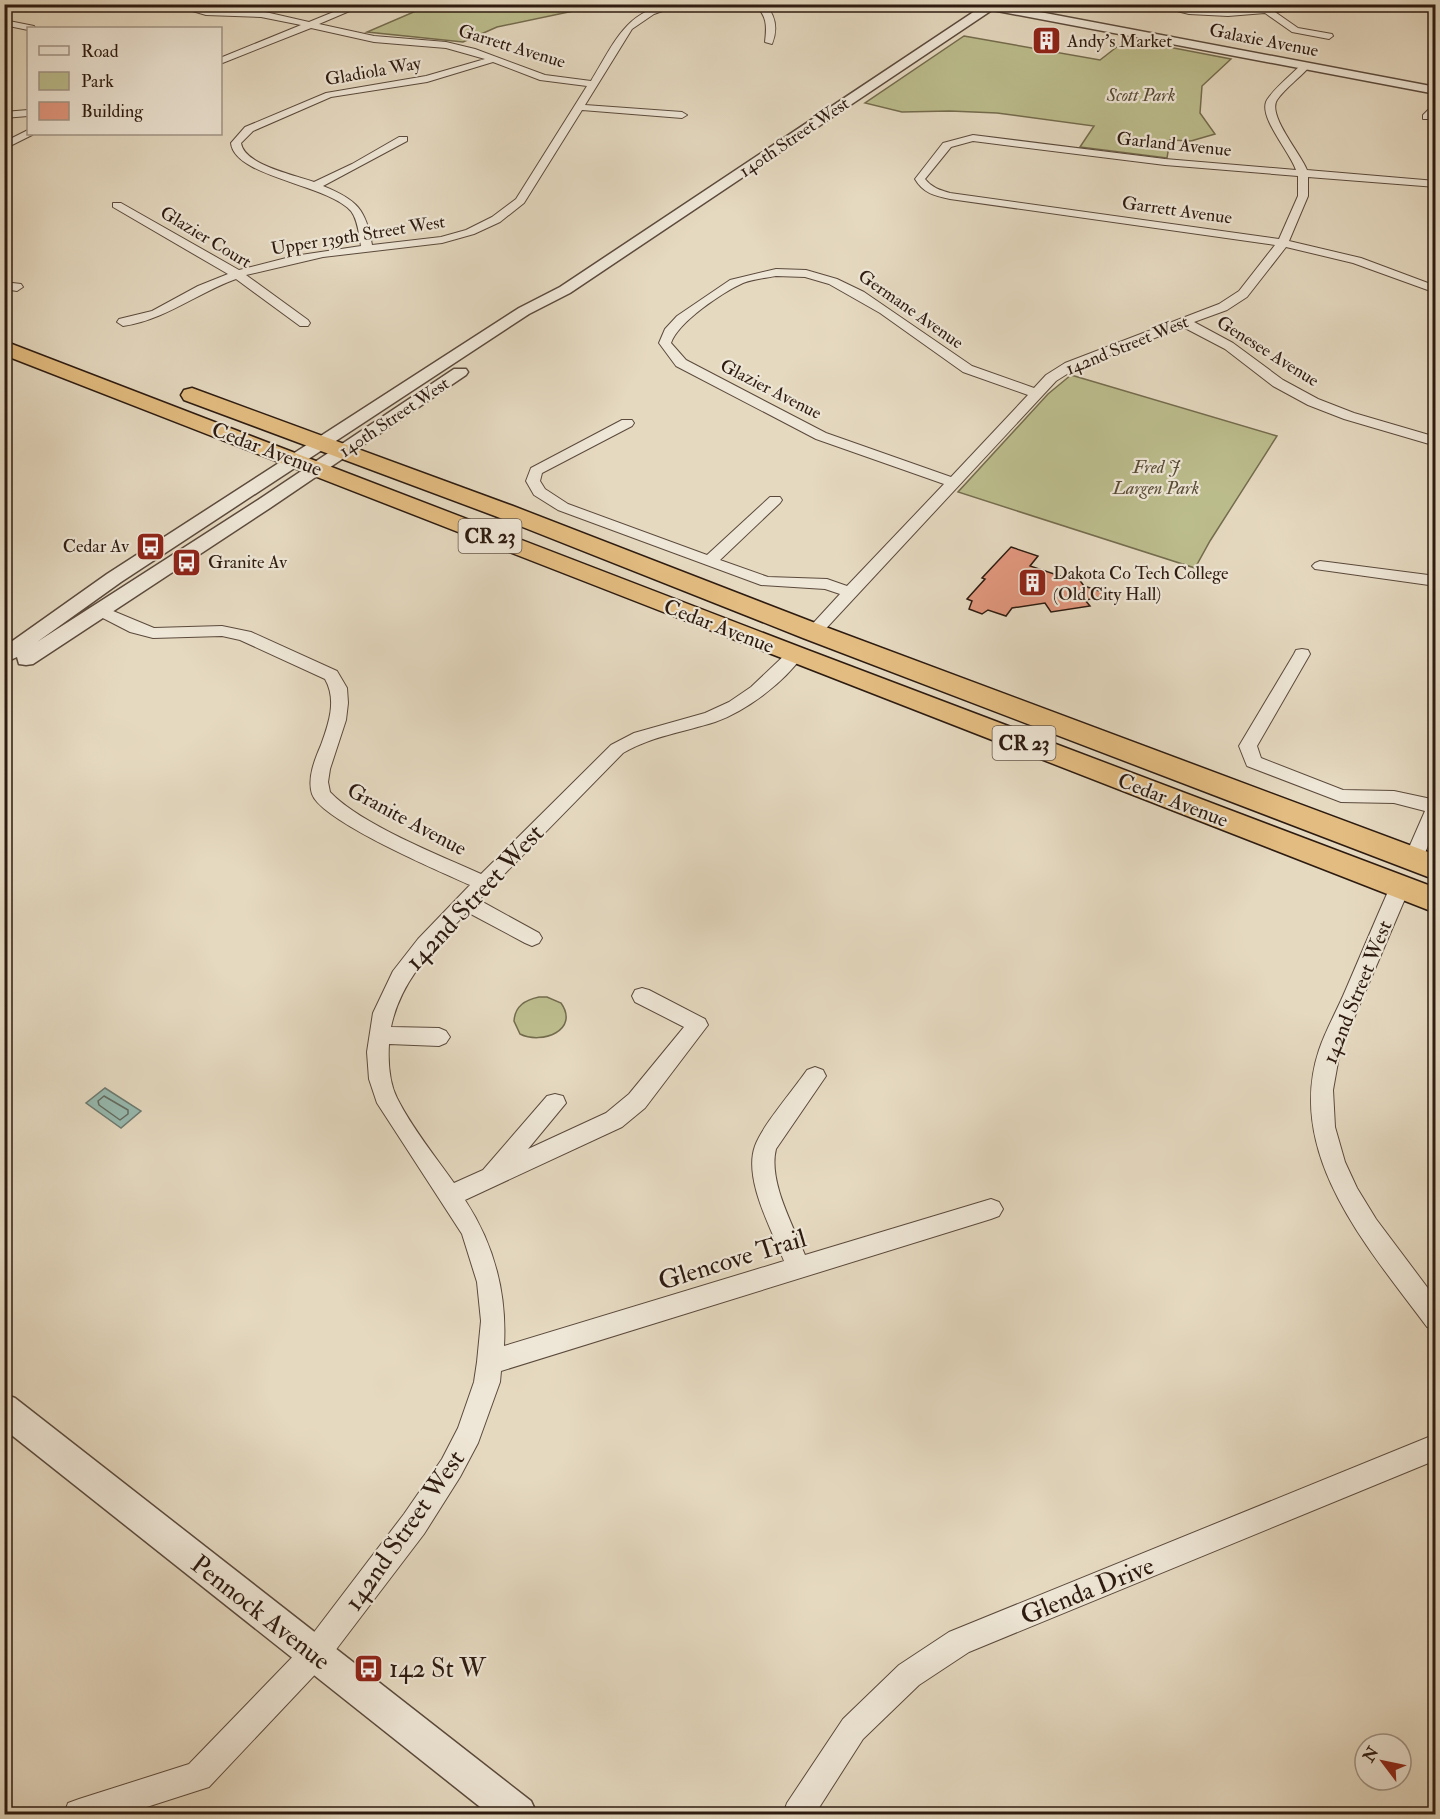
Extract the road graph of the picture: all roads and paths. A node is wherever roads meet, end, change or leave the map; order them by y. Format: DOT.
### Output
graph roads {
  1 [pos="173,4"];
  2 [pos="231,4"];
  3 [pos="362,4"];
  4 [pos="678,4"];
  5 [pos="759,4"];
  6 [pos="1152,4"];
  7 [pos="1260,4"];
  8 [pos="1354,4"];
  9 [pos="988,5"];
  10 [pos="1268,11"];
  11 [pos="221,13"];
  12 [pos="4,22"];
  13 [pos="311,26"];
  14 [pos="27,27"];
  15 [pos="1329,36"];
  16 [pos="769,42"];
  17 [pos="494,59"];
  18 [pos="222,60"];
  19 [pos="1305,66"];
  20 [pos="593,84"];
  21 [pos="1435,90"];
  22 [pos="1436,105"];
  23 [pos="579,107"];
  24 [pos="4,114"];
  25 [pos="27,114"];
  26 [pos="682,115"];
  27 [pos="1426,117"];
  28 [pos="27,134"];
  29 [pos="403,139"];
  30 [pos="4,146"];
  31 [pos="923,173"];
  32 [pos="1303,173"];
  33 [pos="1436,184"];
  34 [pos="312,187"];
  35 [pos="117,205"];
  36 [pos="1283,243"];
  37 [pos="367,250"];
  38 [pos="237,274"];
  39 [pos="729,286"];
  40 [pos="566,290"];
  41 [pos="1436,290"];
  42 [pos="123,322"];
  43 [pos="1184,322"];
  44 [pos="304,323"];
  45 [pos="4,326"];
  46 [pos="59,346"];
  47 [pos="4,347"];
  48 [pos="488,354"];
  49 [pos="469,366"];
  50 [pos="168,386"];
  51 [pos="1036,393"];
  52 [pos="627,423"];
  53 [pos="1436,442"];
  54 [pos="332,447"];
  55 [pos="307,464"];
  56 [pos="953,482"];
  57 [pos="775,500"];
  58 [pos="711,560"];
  59 [pos="1320,566"];
  60 [pos="1436,581"];
  61 [pos="850,592"];
  62 [pos="648,598"];
  63 [pos="101,611"];
  64 [pos="813,632"];
  65 [pos="1302,654"];
  66 [pos="795,656"];
  67 [pos="4,657"];
  68 [pos="4,671"];
  69 [pos="1015,708"];
  70 [pos="1435,807"];
  71 [pos="1416,871"];
  72 [pos="482,883"];
  73 [pos="1436,901"];
  74 [pos="465,902"];
  75 [pos="532,938"];
  76 [pos="642,996"];
  77 [pos="380,1035"];
  78 [pos="439,1037"];
  79 [pos="815,1076"];
  80 [pos="555,1103"];
  81 [pos="488,1179"];
  82 [pos="450,1196"];
  83 [pos="991,1209"];
  84 [pos="799,1269"];
  85 [pos="1436,1318"];
  86 [pos="490,1362"];
  87 [pos="4,1409"];
  88 [pos="1436,1447"];
  89 [pos="315,1654"];
  90 [pos="79,1815"];
  91 [pos="518,1815"];
  92 [pos="798,1815"];
  1 -- 11 [label="street, Garrett Avenue"];
  2 -- 11 [label="street"];
  3 -- 13 [label="street"];
  4 -- 20 [label="street, Upper 139th Street West"];
  5 -- 16 [label="street"];
  6 -- 10 [label="street"];
  7 -- 10 [label="street"];
  8 -- 10 [label="street"];
  9 -- 19 [label="street, Galaxie Avenue"];
  9 -- 40 [label="street, 140th Street West"];
  10 -- 15 [label="street"];
  11 -- 13 [label="street, Garrett Avenue"];
  12 -- 14 [label="street"];
  13 -- 17 [label="street, Garrett Avenue"];
  13 -- 18 [label="street"];
  17 -- 20 [label="street, Garrett Avenue"];
  17 -- 34 [label="street, Gladiola Way"];
  19 -- 21 [label="street, Galaxie Avenue"];
  19 -- 32 [label="street"];
  20 -- 23 [label="street, Upper 139th Street West"];
  22 -- 27 [label="street"];
  23 -- 26 [label="street"];
  23 -- 37 [label="street, Upper 139th Street West"];
  24 -- 25 [label="street"];
  28 -- 30 [label="street"];
  29 -- 34 [label="street"];
  31 -- 32 [label="street, Garland Avenue"];
  31 -- 36 [label="street, Garrett Avenue"];
  32 -- 33 [label="street, Garland Avenue"];
  32 -- 36 [label="street, 142nd Street West"];
  34 -- 37 [label="street, Gladiola Way"];
  35 -- 38 [label="street, Glazier Court"];
  36 -- 41 [label="street, Garrett Avenue"];
  36 -- 43 [label="street, 142nd Street West"];
  37 -- 38 [label="street, Upper 139th Street West"];
  38 -- 42 [label="street, Upper 139th Street West"];
  38 -- 44 [label="street, Glazier Court"];
  39 -- 51 [label="street, Germane Avenue"];
  39 -- 56 [label="street, Glazier Avenue"];
  40 -- 48 [label="street, 140th Street West"];
  40 -- 54 [label="street, 140th Street West"];
  43 -- 51 [label="street, 142nd Street West"];
  43 -- 53 [label="street, Genesee Avenue"];
  45 -- 46 [label="highway"];
  47 -- 55 [label="highway, Cedar Avenue / CR 23"];
  49 -- 54 [label="street, 140th Street West"];
  50 -- 54 [label="highway, Cedar Avenue / CR 23"];
  51 -- 56 [label="street, 142nd Street West"];
  52 -- 58 [label="street"];
  54 -- 55 [label="street, 140th Street West"];
  54 -- 64 [label="highway, Cedar Avenue / CR 23"];
  55 -- 62 [label="highway, Cedar Avenue / CR 23"];
  55 -- 63 [label="street, 140th Street West"];
  55 -- 67 [label="street, 140th Street West"];
  56 -- 61 [label="street, 142nd Street West"];
  57 -- 58 [label="street"];
  58 -- 61 [label="street"];
  59 -- 60 [label="street"];
  61 -- 64 [label="street, 142nd Street West"];
  62 -- 64 [label="highway"];
  62 -- 66 [label="highway, Cedar Avenue / CR 23"];
  63 -- 68 [label="street, 140th Street West"];
  63 -- 72 [label="street, Granite Avenue"];
  64 -- 69 [label="highway, Cedar Avenue / CR 23"];
  65 -- 70 [label="street"];
  66 -- 69 [label="highway"];
  66 -- 71 [label="highway, Cedar Avenue / CR 23"];
  66 -- 72 [label="street, 142nd Street West"];
  69 -- 71 [label="highway, Cedar Avenue / CR 23"];
  70 -- 71 [label="street, 142nd Street West"];
  71 -- 73 [label="highway, Cedar Avenue / CR 23"];
  71 -- 85 [label="street, 142nd Street West"];
  72 -- 74 [label="street, 142nd Street West"];
  74 -- 75 [label="street"];
  74 -- 77 [label="street, 142nd Street West"];
  76 -- 81 [label="street"];
  77 -- 78 [label="street"];
  77 -- 82 [label="street, 142nd Street West"];
  79 -- 84 [label="street"];
  80 -- 81 [label="street"];
  81 -- 82 [label="street"];
  82 -- 86 [label="street, 142nd Street West"];
  83 -- 84 [label="street, Glencove Trail"];
  84 -- 86 [label="street, Glencove Trail"];
  86 -- 89 [label="street, 142nd Street West"];
  87 -- 89 [label="street, Pennock Avenue"];
  88 -- 92 [label="street, Glenda Drive"];
  89 -- 90 [label="street, 142nd Street West"];
  89 -- 91 [label="street, Pennock Avenue"];
}
